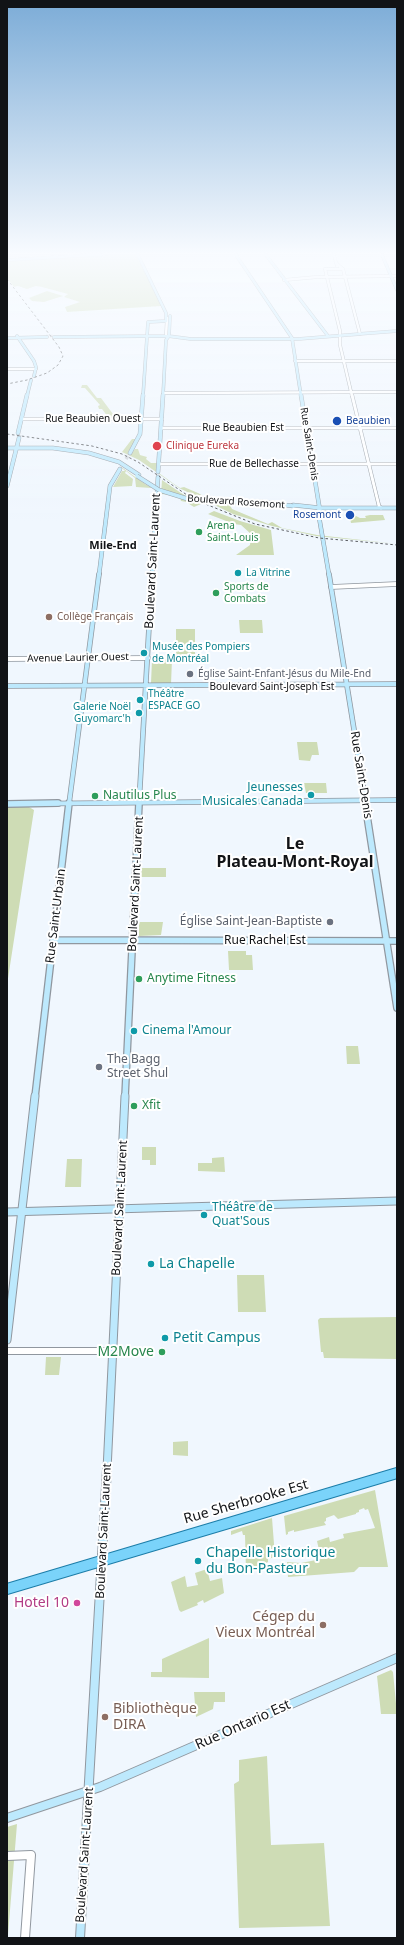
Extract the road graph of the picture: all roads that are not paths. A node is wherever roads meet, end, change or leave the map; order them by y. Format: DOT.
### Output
graph roads {
  1 [pos="25,346"];
  2 [pos="146,346"];
  3 [pos="166,346"];
  4 [pos="293,346"];
  5 [pos="341,346"];
  6 [pos="295,360"];
  7 [pos="344,360"];
  8 [pos="397,361"];
  9 [pos="35,368"];
  10 [pos="7,369"];
  11 [pos="397,392"];
  12 [pos="164,393"];
  13 [pos="300,393"];
  14 [pos="352,393"];
  15 [pos="23,419"];
  16 [pos="141,419"];
  17 [pos="162,419"];
  18 [pos="162,428"];
  19 [pos="306,428"];
  20 [pos="360,428"];
  21 [pos="397,428"];
  22 [pos="19,433"];
  23 [pos="18,437"];
  24 [pos="7,448"];
  25 [pos="16,448"];
  26 [pos="130,453"];
  27 [pos="159,464"];
  28 [pos="312,464"];
  29 [pos="369,464"];
  30 [pos="397,464"];
  31 [pos="120,469"];
  32 [pos="7,486"];
  33 [pos="319,508"];
  34 [pos="381,508"];
  35 [pos="396,508"];
  36 [pos="397,584"];
  37 [pos="331,587"];
  38 [pos="88,658"];
  39 [pos="148,658"];
  40 [pos="7,659"];
  41 [pos="347,685"];
  42 [pos="397,685"];
  43 [pos="7,687"];
  44 [pos="84,687"];
  45 [pos="146,687"];
  46 [pos="397,800"];
  47 [pos="365,801"];
  48 [pos="70,803"];
  49 [pos="140,803"];
  50 [pos="7,804"];
  51 [pos="54,940"];
  52 [pos="133,940"];
  53 [pos="386,941"];
  54 [pos="397,941"];
  55 [pos="397,1008"];
  56 [pos="397,1201"];
  57 [pos="121,1208"];
  58 [pos="7,1212"];
  59 [pos="21,1212"];
  60 [pos="7,1340"];
  61 [pos="114,1350"];
  62 [pos="7,1351"];
  63 [pos="397,1473"];
  64 [pos="103,1560"];
  65 [pos="7,1589"];
  66 [pos="397,1658"];
  67 [pos="89,1791"];
  68 [pos="7,1818"];
  69 [pos="7,1856"];
  70 [pos="25,1938"];
  71 [pos="80,1938"];
  1 -- 9 [label="main road"];
  2 -- 16 [label="main road"];
  3 -- 12 [label="main road, Boulevard Saint-Laurent"];
  4 -- 6 [label="main road, Rue Saint-Denis"];
  5 -- 7 [label="street"];
  6 -- 7 [label="street"];
  6 -- 13 [label="main road, Rue Saint-Denis"];
  7 -- 8 [label="street"];
  7 -- 14 [label="street"];
  9 -- 10 [label="street"];
  9 -- 15 [label="main road"];
  11 -- 14 [label="street"];
  12 -- 13 [label="street"];
  12 -- 17 [label="main road, Boulevard Saint-Laurent"];
  13 -- 14 [label="street"];
  13 -- 19 [label="main road, Rue Saint-Denis"];
  14 -- 20 [label="street"];
  15 -- 16 [label="street, Rue Beaubien Ouest"];
  15 -- 22 [label="main road"];
  16 -- 17 [label="street, Rue Beaubien Ouest"];
  16 -- 26 [label="main road"];
  17 -- 18 [label="main road, Boulevard Saint-Laurent"];
  18 -- 19 [label="street, Rue Beaubien Est"];
  18 -- 27 [label="main road, Boulevard Saint-Laurent"];
  19 -- 20 [label="street, Rue Beaubien Est"];
  19 -- 28 [label="main road, Rue Saint-Denis"];
  20 -- 21 [label="street, Rue Beaubien Est"];
  20 -- 29 [label="street"];
  23 -- 25 [label="main road"];
  24 -- 25 [label="main road, Boulevard Rosemont"];
  25 -- 32 [label="main road"];
  25 -- 33 [label="main road, Boulevard Rosemont, bridge"];
  27 -- 28 [label="street, Rue de Bellechasse"];
  27 -- 39 [label="main road, Boulevard Saint-Laurent"];
  28 -- 29 [label="street, Rue de Bellechasse"];
  28 -- 33 [label="main road, Rue Saint-Denis"];
  29 -- 30 [label="street, Rue de Bellechasse"];
  29 -- 34 [label="street"];
  31 -- 38 [label="main road, Rue Saint-Urbain"];
  33 -- 34 [label="main road, Boulevard Rosemont"];
  33 -- 37 [label="main road, Rue Saint-Denis"];
  34 -- 35 [label="main road, Boulevard Rosemont"];
  36 -- 37 [label="street"];
  37 -- 41 [label="main road, Rue Saint-Denis"];
  38 -- 39 [label="street, Avenue Laurier Ouest"];
  38 -- 40 [label="street, Avenue Laurier Ouest"];
  38 -- 44 [label="main road, Rue Saint-Urbain"];
  39 -- 45 [label="main road, Boulevard Saint-Laurent"];
  41 -- 42 [label="main road, Boulevard Saint-Joseph Est"];
  41 -- 45 [label="main road, Boulevard Saint-Joseph Est"];
  41 -- 47 [label="main road, Rue Saint-Denis"];
  43 -- 44 [label="main road, Boulevard Saint-Joseph Est"];
  44 -- 45 [label="main road, Boulevard Saint-Joseph Est"];
  44 -- 48 [label="main road, Rue Saint-Urbain"];
  45 -- 49 [label="main road, Boulevard Saint-Laurent"];
  46 -- 47 [label="main road"];
  47 -- 49 [label="main road"];
  47 -- 53 [label="main road, Rue Saint-Denis"];
  48 -- 49 [label="main road"];
  48 -- 50 [label="main road"];
  48 -- 51 [label="main road, Rue Saint-Urbain"];
  49 -- 52 [label="main road, Boulevard Saint-Laurent"];
  51 -- 52 [label="main road, Rue Rachel Est"];
  51 -- 59 [label="main road, Rue Saint-Urbain"];
  52 -- 53 [label="main road, Rue Rachel Est"];
  52 -- 57 [label="main road, Boulevard Saint-Laurent"];
  53 -- 54 [label="main road, Rue Rachel Est"];
  53 -- 55 [label="main road, Rue Saint-Denis"];
  56 -- 57 [label="main road"];
  57 -- 59 [label="main road"];
  57 -- 61 [label="main road, Boulevard Saint-Laurent"];
  58 -- 59 [label="main road"];
  59 -- 60 [label="main road, Rue Saint-Urbain"];
  61 -- 62 [label="street"];
  61 -- 64 [label="main road, Boulevard Saint-Laurent"];
  63 -- 64 [label="main road, Rue Sherbrooke Est"];
  64 -- 65 [label="main road, Rue Sherbrooke Est"];
  64 -- 67 [label="main road, Boulevard Saint-Laurent"];
  66 -- 67 [label="main road, Rue Ontario Est"];
  67 -- 68 [label="main road, Rue Ontario Est"];
  67 -- 71 [label="main road, Boulevard Saint-Laurent"];
  69 -- 70 [label="street"];
}
